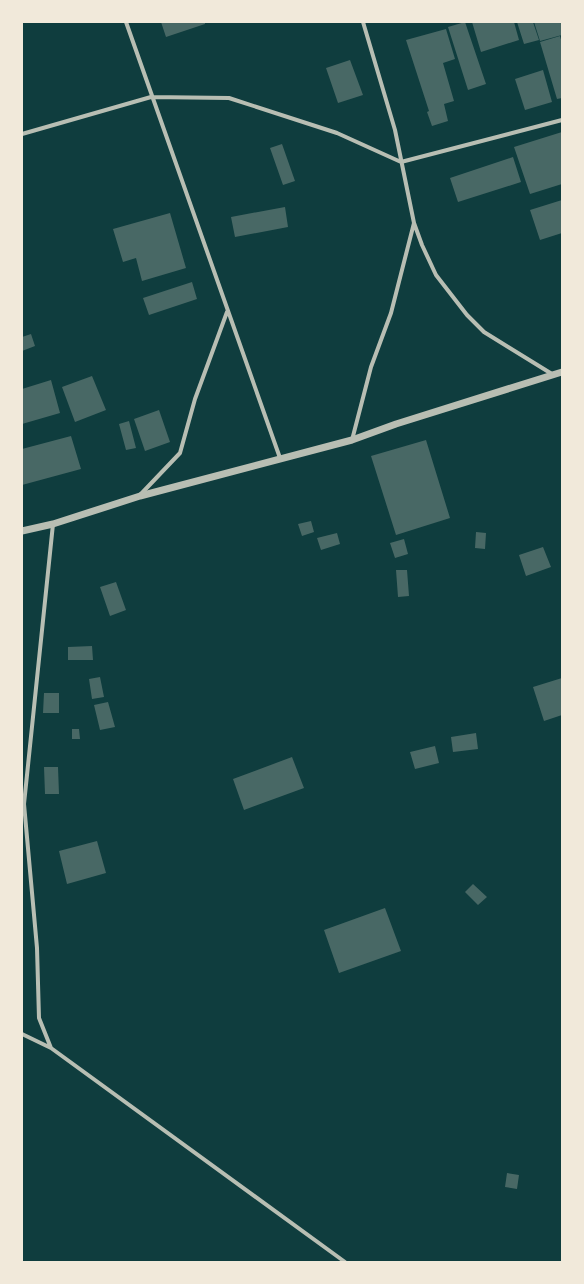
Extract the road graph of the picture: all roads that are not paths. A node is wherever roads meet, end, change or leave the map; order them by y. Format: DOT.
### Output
graph roads {
  1 [pos="126,22"];
  2 [pos="363,22"];
  3 [pos="151,97"];
  4 [pos="562,120"];
  5 [pos="22,134"];
  6 [pos="401,162"];
  7 [pos="414,223"];
  8 [pos="227,312"];
  9 [pos="562,372"];
  10 [pos="553,375"];
  11 [pos="352,440"];
  12 [pos="280,458"];
  13 [pos="140,496"];
  14 [pos="53,524"];
  15 [pos="22,531"];
  16 [pos="22,1034"];
  17 [pos="51,1048"];
  18 [pos="345,1262"];
  1 -- 3 [label="street"];
  2 -- 6 [label="street"];
  3 -- 5 [label="street"];
  3 -- 6 [label="street"];
  3 -- 8 [label="street"];
  4 -- 6 [label="street"];
  6 -- 7 [label="street"];
  7 -- 10 [label="street"];
  7 -- 11 [label="street"];
  8 -- 12 [label="street"];
  8 -- 13 [label="street"];
  9 -- 10 [label="street"];
  10 -- 11 [label="street"];
  11 -- 12 [label="street"];
  12 -- 13 [label="street"];
  13 -- 14 [label="street"];
  14 -- 15 [label="street"];
  14 -- 17 [label="street"];
  16 -- 17 [label="street"];
  17 -- 18 [label="street"];
}
